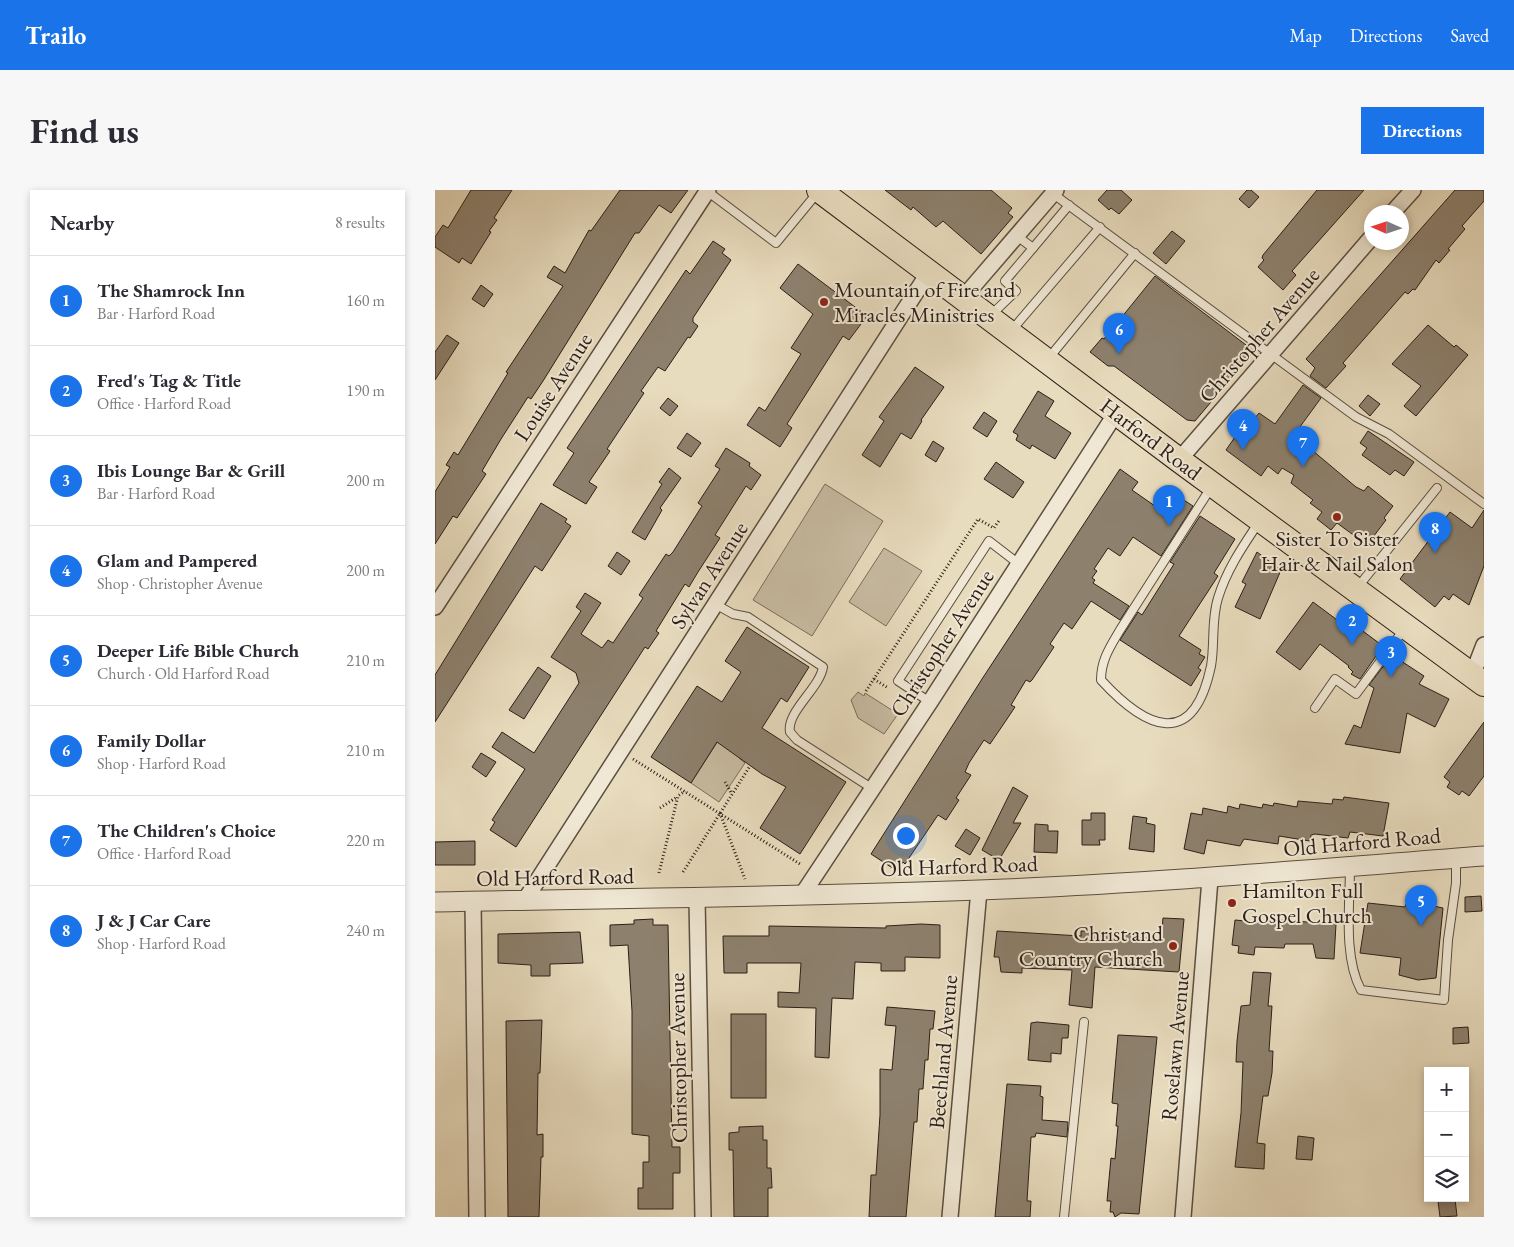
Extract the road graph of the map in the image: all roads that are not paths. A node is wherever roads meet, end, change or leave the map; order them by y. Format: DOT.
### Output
graph roads {
  1 [pos="707,190"];
  2 [pos="819,190"];
  3 [pos="1413,190"];
  4 [pos="1052,191"];
  5 [pos="1069,205"];
  6 [pos="1399,205"];
  7 [pos="1100,227"];
  8 [pos="1017,236"];
  9 [pos="1364,246"];
  10 [pos="1033,248"];
  11 [pos="1135,253"];
  12 [pos="929,272"];
  13 [pos="963,298"];
  14 [pos="989,317"];
  15 [pos="1010,333"];
  16 [pos="1272,354"];
  17 [pos="1047,361"];
  18 [pos="1116,413"];
  19 [pos="1179,460"];
  20 [pos="1213,485"];
  21 [pos="1437,488"];
  22 [pos="1484,504"];
  23 [pos="1260,520"];
  24 [pos="1019,564"];
  25 [pos="1356,590"];
  26 [pos="715,604"];
  27 [pos="435,607"];
  28 [pos="1406,626"];
  29 [pos="1484,645"];
  30 [pos="1478,680"];
  31 [pos="930,702"];
  32 [pos="1315,708"];
  33 [pos="873,789"];
  34 [pos="1484,856"];
  35 [pos="1456,858"];
  36 [pos="1350,866"];
  37 [pos="1210,879"];
  38 [pos="979,890"];
  39 [pos="802,895"];
  40 [pos="697,899"];
  41 [pos="525,900"];
  42 [pos="473,901"];
  43 [pos="435,902"];
  44 [pos="1084,1022"];
  45 [pos="477,1217"];
  46 [pos="703,1217"];
  47 [pos="950,1217"];
  48 [pos="1063,1217"];
  49 [pos="1183,1217"];
  1 -- 2 [label="lane"];
  1 -- 27 [label="street, Louise Avenue"];
  2 -- 12 [label="main road, Harford Road"];
  3 -- 6 [label="street"];
  4 -- 5 [label="lane"];
  4 -- 8 [label="street"];
  5 -- 7 [label="lane"];
  5 -- 10 [label="lane"];
  7 -- 11 [label="lane"];
  7 -- 15 [label="lane"];
  8 -- 10 [label="lane"];
  8 -- 13 [label="street"];
  9 -- 16 [label="street, Christopher Avenue"];
  10 -- 14 [label="lane"];
  11 -- 16 [label="lane"];
  11 -- 17 [label="lane"];
  12 -- 13 [label="main road, Harford Road"];
  12 -- 26 [label="street, Sylvan Avenue"];
  13 -- 14 [label="main road, Harford Road"];
  14 -- 15 [label="main road, Harford Road"];
  15 -- 17 [label="main road, Harford Road"];
  16 -- 19 [label="street, Christopher Avenue"];
  16 -- 22 [label="lane"];
  17 -- 18 [label="main road, Harford Road"];
  18 -- 19 [label="main road, Harford Road"];
  18 -- 24 [label="street, Christopher Avenue"];
  19 -- 20 [label="main road, Harford Road"];
  20 -- 23 [label="main road, Harford Road"];
  20 -- 23 [label="lane"];
  21 -- 25 [label="lane"];
  23 -- 25 [label="main road, Harford Road"];
  24 -- 31 [label="street, Christopher Avenue"];
  24 -- 31 [label="lane"];
  25 -- 28 [label="main road, Harford Road"];
  26 -- 33 [label="lane"];
  26 -- 41 [label="street, Sylvan Avenue"];
  28 -- 30 [label="main road, Harford Road"];
  28 -- 32 [label="lane"];
  29 -- 30 [label="street"];
  31 -- 33 [label="street, Christopher Avenue"];
  33 -- 39 [label="street, Christopher Avenue"];
  34 -- 35 [label="street, Old Harford Road"];
  35 -- 36 [label="street, Old Harford Road"];
  35 -- 36 [label="lane"];
  36 -- 37 [label="street, Old Harford Road"];
  37 -- 38 [label="street, Old Harford Road"];
  37 -- 49 [label="street, Roselawn Avenue"];
  38 -- 39 [label="street, Old Harford Road"];
  38 -- 47 [label="street, Beechland Avenue"];
  39 -- 40 [label="street, Old Harford Road"];
  40 -- 41 [label="street, Old Harford Road"];
  40 -- 46 [label="street, Christopher Avenue"];
  41 -- 42 [label="street, Old Harford Road"];
  42 -- 43 [label="street, Old Harford Road"];
  42 -- 45 [label="street"];
  44 -- 48 [label="lane"];
}
